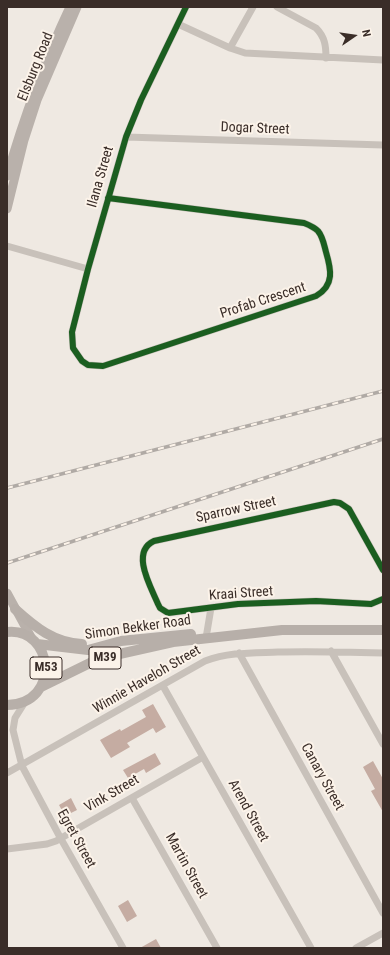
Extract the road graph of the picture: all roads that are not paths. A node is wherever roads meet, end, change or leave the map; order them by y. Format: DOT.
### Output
graph roads {
  1 [pos="70,7"];
  2 [pos="77,7"];
  3 [pos="186,7"];
  4 [pos="253,7"];
  5 [pos="277,7"];
  6 [pos="178,24"];
  7 [pos="230,48"];
  8 [pos="326,58"];
  9 [pos="383,60"];
  10 [pos="126,137"];
  11 [pos="383,145"];
  12 [pos="7,176"];
  13 [pos="108,198"];
  14 [pos="7,209"];
  15 [pos="7,246"];
  16 [pos="88,269"];
  17 [pos="82,361"];
  18 [pos="142,552"];
  19 [pos="383,570"];
  20 [pos="7,593"];
  21 [pos="383,599"];
  22 [pos="211,608"];
  23 [pos="15,609"];
  24 [pos="383,630"];
  25 [pos="7,632"];
  26 [pos="207,635"];
  27 [pos="121,641"];
  28 [pos="35,642"];
  29 [pos="331,651"];
  30 [pos="239,653"];
  31 [pos="383,653"];
  32 [pos="163,686"];
  33 [pos="41,687"];
  34 [pos="25,702"];
  35 [pos="7,705"];
  36 [pos="7,726"];
  37 [pos="14,740"];
  38 [pos="383,744"];
  39 [pos="203,757"];
  40 [pos="22,766"];
  41 [pos="7,773"];
  42 [pos="132,798"];
  43 [pos="61,839"];
  44 [pos="7,849"];
  45 [pos="383,913"];
  46 [pos="383,933"];
  47 [pos="123,948"];
  48 [pos="217,948"];
  49 [pos="311,948"];
  50 [pos="356,948"];
  1 -- 12 [label="main road, Elsburg Road"];
  2 -- 14 [label="main road, Elsburg Road"];
  3 -- 6 [label="street, Ilana Street"];
  4 -- 7 [label="street"];
  5 -- 8 [label="street"];
  6 -- 7 [label="street"];
  6 -- 10 [label="street, Ilana Street"];
  7 -- 8 [label="street"];
  8 -- 9 [label="street"];
  10 -- 11 [label="street, Dogar Street"];
  10 -- 13 [label="street, Ilana Street"];
  13 -- 16 [label="street, Ilana Street"];
  13 -- 17 [label="street, Profab Crescent"];
  15 -- 16 [label="street"];
  16 -- 17 [label="street, Ilana Street"];
  18 -- 19 [label="street, Sparrow Street"];
  18 -- 22 [label="street, Kraai Street"];
  20 -- 23 [label="main road, M53"];
  21 -- 22 [label="street, Kraai Street"];
  22 -- 26 [label="street"];
  23 -- 27 [label="main road"];
  23 -- 28 [label="main road, M53"];
  24 -- 26 [label="main road, Simon Bekker Road / M39"];
  25 -- 28 [label="main road, M53"];
  26 -- 27 [label="main road, Simon Bekker Road / M39"];
  26 -- 33 [label="main road, Simon Bekker Road / M39"];
  27 -- 28 [label="main road, Simon Bekker Road / M39"];
  28 -- 33 [label="main road, M53"];
  29 -- 30 [label="street, Winnie Haveloh Street"];
  29 -- 31 [label="street, Winnie Haveloh Street"];
  29 -- 38 [label="street"];
  30 -- 32 [label="street, Winnie Haveloh Street"];
  30 -- 45 [label="street, Canary Street"];
  32 -- 39 [label="street, Arend Street"];
  32 -- 40 [label="street, Winnie Haveloh Street"];
  33 -- 34 [label="main road, M53"];
  34 -- 35 [label="main road"];
  34 -- 37 [label="street"];
  36 -- 37 [label="street"];
  37 -- 40 [label="street, Egret Street"];
  39 -- 42 [label="street, Vink Street"];
  39 -- 49 [label="street, Arend Street"];
  40 -- 41 [label="street, Winnie Haveloh Street"];
  40 -- 43 [label="street, Egret Street"];
  42 -- 43 [label="street, Vink Street"];
  42 -- 48 [label="street, Martin Street"];
  43 -- 44 [label="street, Vink Street"];
  43 -- 47 [label="street, Egret Street"];
  46 -- 50 [label="street"];
}
